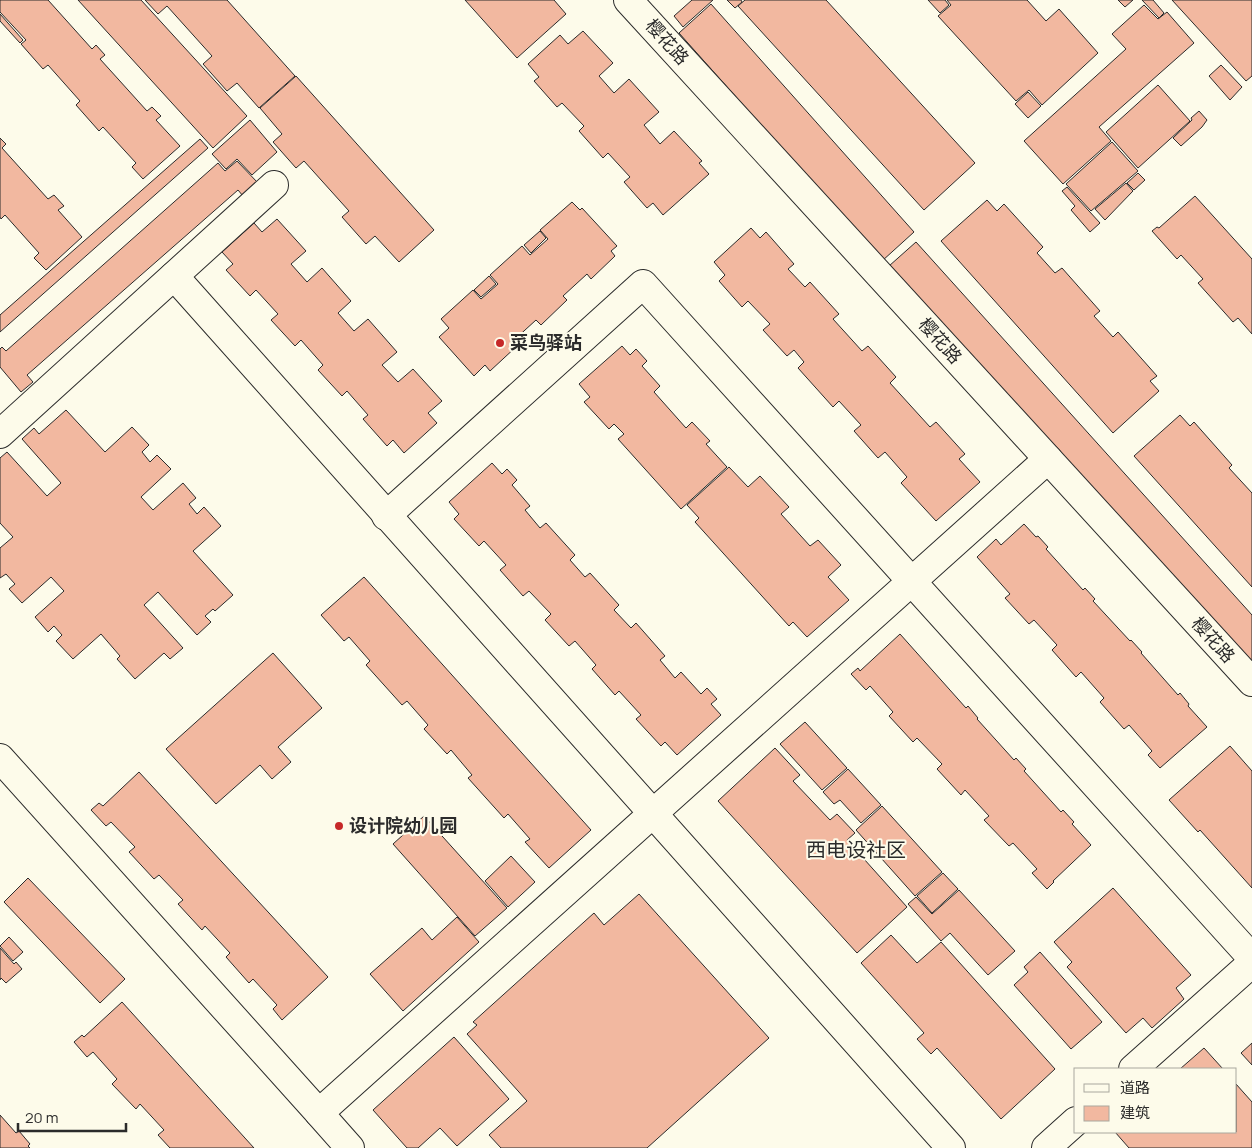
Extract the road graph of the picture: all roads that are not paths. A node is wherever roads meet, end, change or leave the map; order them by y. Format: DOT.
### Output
graph roads {
  1 [pos="628,0"];
  2 [pos="274,185"];
  3 [pos="174,276"];
  4 [pos="0,434"];
  5 [pos="1048,459"];
  6 [pos="386,516"];
  7 [pos="912,581"];
  8 [pos="1252,682"];
  9 [pos="0,758"];
  10 [pos="652,815"];
  11 [pos="1252,958"];
  12 [pos="1252,962"];
  13 [pos="1135,1068"];
  14 [pos="319,1113"];
  15 [pos="1074,1123"];
  16 [pos="350,1148"];
  17 [pos="951,1148"];
  18 [pos="1046,1148"];
  1 -- 5 [label="street, 樱花路"];
  2 -- 3 [label="street"];
  3 -- 4 [label="street"];
  3 -- 6 [label="street"];
  5 -- 7 [label="street"];
  5 -- 8 [label="street, 樱花路"];
  6 -- 7 [label="street"];
  6 -- 10 [label="street"];
  7 -- 10 [label="street"];
  7 -- 11 [label="street"];
  9 -- 14 [label="street"];
  10 -- 14 [label="street"];
  10 -- 17 [label="street"];
  12 -- 13 [label="street"];
  14 -- 16 [label="street"];
  15 -- 18 [label="street"];
}
